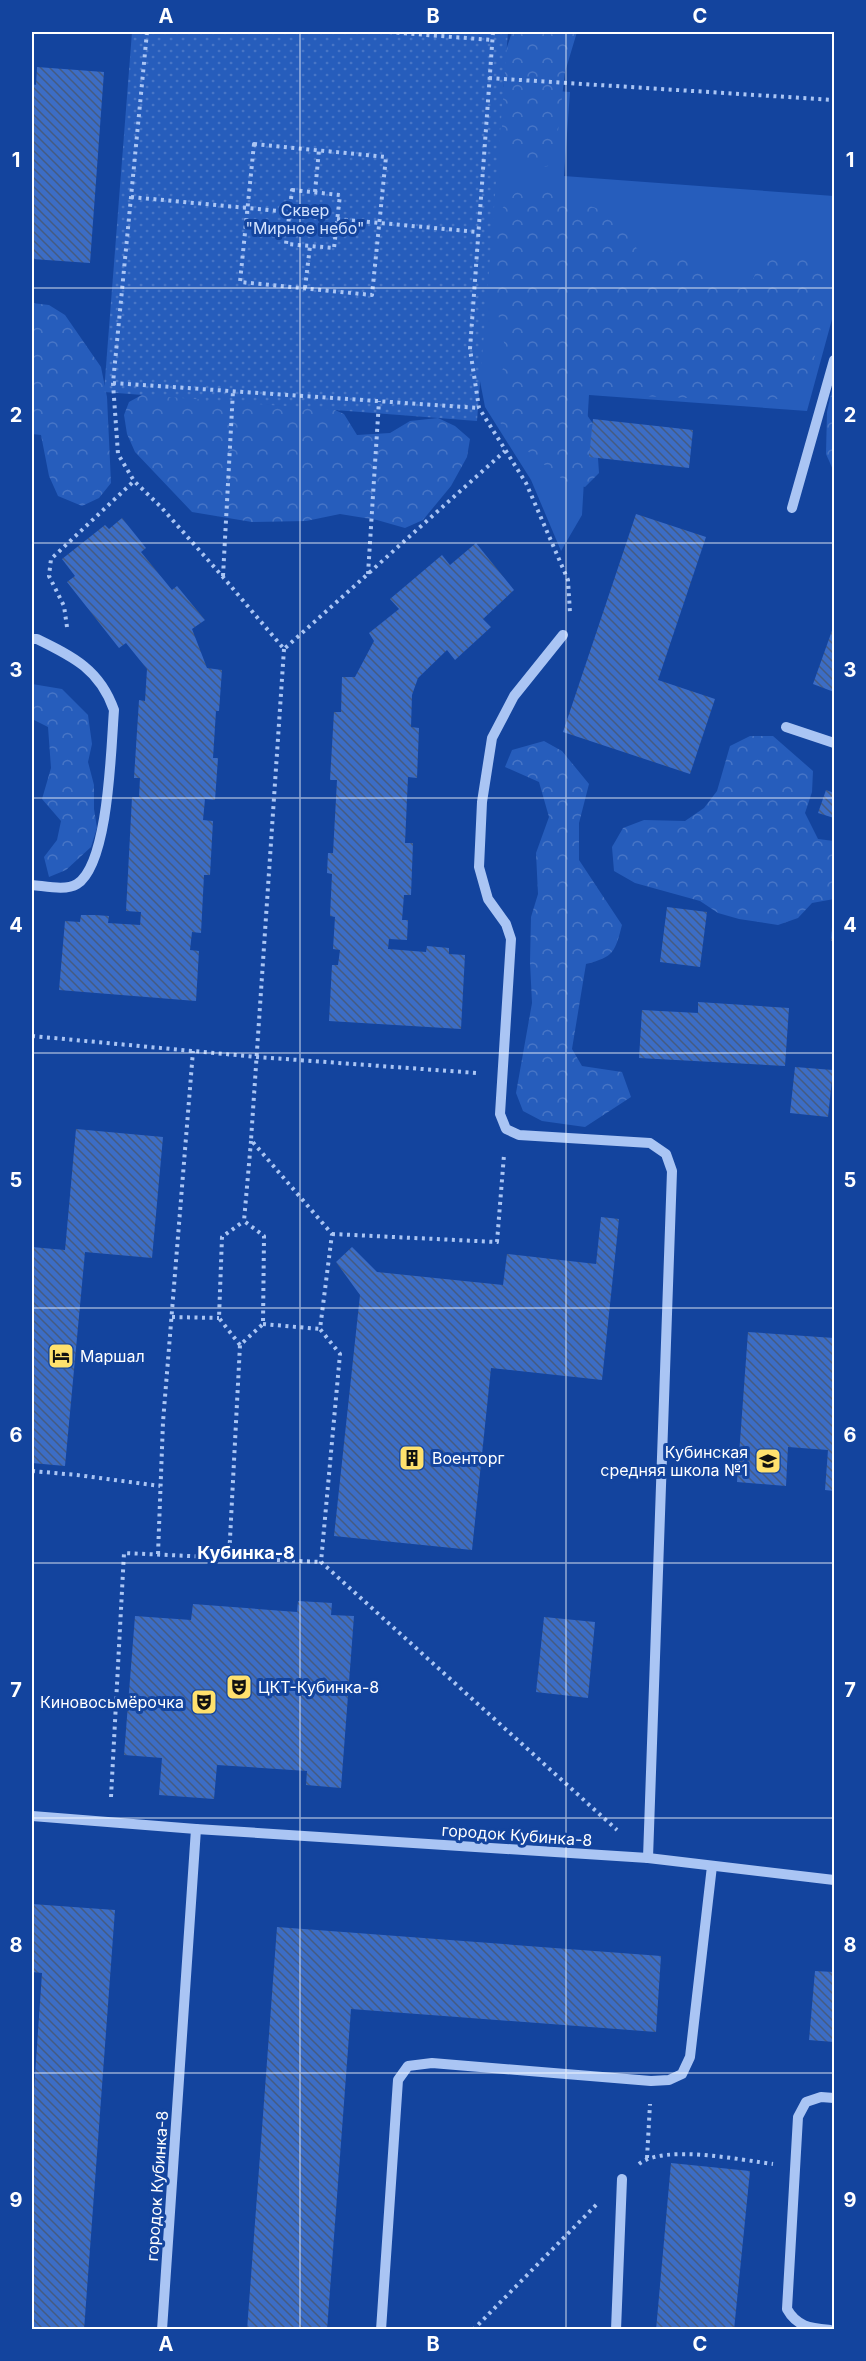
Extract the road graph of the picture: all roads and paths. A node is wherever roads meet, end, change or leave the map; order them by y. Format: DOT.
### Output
graph roads {
  1 [pos="147,32"];
  2 [pos="389,32"];
  3 [pos="493,32"];
  4 [pos="492,40"];
  5 [pos="489,78"];
  6 [pos="834,100"];
  7 [pos="319,150"];
  8 [pos="315,192"];
  9 [pos="131,197"];
  10 [pos="248,208"];
  11 [pos="290,212"];
  12 [pos="337,219"];
  13 [pos="379,223"];
  14 [pos="478,232"];
  15 [pos="310,246"];
  16 [pos="305,288"];
  17 [pos="834,360"];
  18 [pos="112,383"];
  19 [pos="233,391"];
  20 [pos="379,401"];
  21 [pos="479,408"];
  22 [pos="505,451"];
  23 [pos="134,481"];
  24 [pos="792,508"];
  25 [pos="368,574"];
  26 [pos="223,577"];
  27 [pos="563,635"];
  28 [pos="32,639"];
  29 [pos="284,649"];
  30 [pos="71,656"];
  31 [pos="786,728"];
  32 [pos="834,743"];
  33 [pos="32,885"];
  34 [pos="32,1036"];
  35 [pos="193,1051"];
  36 [pos="257,1057"];
  37 [pos="502,1074"];
  38 [pos="506,1129"];
  39 [pos="251,1140"];
  40 [pos="244,1221"];
  41 [pos="332,1234"];
  42 [pos="172,1317"];
  43 [pos="219,1318"];
  44 [pos="263,1324"];
  45 [pos="320,1329"];
  46 [pos="240,1346"];
  47 [pos="32,1471"];
  48 [pos="160,1486"];
  49 [pos="158,1554"];
  50 [pos="229,1558"];
  51 [pos="321,1562"];
  52 [pos="32,1816"];
  53 [pos="110,1822"];
  54 [pos="196,1829"];
  55 [pos="648,1858"];
  56 [pos="712,1866"];
  57 [pos="834,1880"];
  58 [pos="651,2081"];
  59 [pos="834,2098"];
  60 [pos="647,2158"];
  61 [pos="795,2167"];
  62 [pos="622,2179"];
  63 [pos="162,2330"];
  64 [pos="381,2330"];
  65 [pos="473,2330"];
  66 [pos="616,2330"];
  67 [pos="830,2330"];
  1 -- 9 [label="path"];
  2 -- 4 [label="path"];
  3 -- 4 [label="path"];
  4 -- 5 [label="path"];
  5 -- 6 [label="path"];
  5 -- 14 [label="path"];
  7 -- 8 [label="path"];
  7 -- 10 [label="path"];
  7 -- 13 [label="path"];
  8 -- 11 [label="path"];
  8 -- 12 [label="path"];
  9 -- 10 [label="path"];
  9 -- 18 [label="path"];
  10 -- 11 [label="path"];
  10 -- 16 [label="path"];
  11 -- 15 [label="path"];
  12 -- 13 [label="path"];
  12 -- 15 [label="path"];
  13 -- 14 [label="path"];
  13 -- 16 [label="path"];
  14 -- 21 [label="path"];
  15 -- 16 [label="path"];
  17 -- 24 [label="street"];
  18 -- 19 [label="path"];
  18 -- 23 [label="path"];
  19 -- 20 [label="path"];
  19 -- 26 [label="path"];
  20 -- 21 [label="path"];
  20 -- 25 [label="path"];
  21 -- 22 [label="path"];
  22 -- 25 [label="path"];
  22 -- 27 [label="path"];
  23 -- 26 [label="path"];
  23 -- 30 [label="path"];
  25 -- 29 [label="path"];
  26 -- 29 [label="path"];
  27 -- 37 [label="street"];
  28 -- 30 [label="street"];
  29 -- 36 [label="path"];
  30 -- 33 [label="street"];
  31 -- 32 [label="street"];
  34 -- 35 [label="path"];
  35 -- 36 [label="path"];
  35 -- 42 [label="path"];
  36 -- 37 [label="path"];
  36 -- 39 [label="path"];
  37 -- 38 [label="street"];
  38 -- 41 [label="path"];
  38 -- 55 [label="street"];
  39 -- 40 [label="path"];
  39 -- 41 [label="path"];
  40 -- 43 [label="path"];
  40 -- 44 [label="path"];
  41 -- 45 [label="path"];
  42 -- 43 [label="path"];
  42 -- 48 [label="path"];
  43 -- 46 [label="path"];
  44 -- 45 [label="path"];
  44 -- 46 [label="path"];
  45 -- 51 [label="path"];
  46 -- 50 [label="path"];
  47 -- 48 [label="path"];
  48 -- 49 [label="path"];
  49 -- 50 [label="path"];
  49 -- 53 [label="path"];
  50 -- 51 [label="path"];
  51 -- 55 [label="path"];
  52 -- 53 [label="street, городок Кубинка-8"];
  53 -- 54 [label="street, городок Кубинка-8"];
  54 -- 55 [label="street, городок Кубинка-8"];
  54 -- 63 [label="street, городок Кубинка-8"];
  55 -- 56 [label="street, городок Кубинка-8"];
  56 -- 57 [label="street, городок Кубинка-8"];
  56 -- 58 [label="street"];
  58 -- 60 [label="path"];
  58 -- 64 [label="street"];
  59 -- 61 [label="street"];
  60 -- 61 [label="path"];
  60 -- 62 [label="path"];
  61 -- 67 [label="street"];
  62 -- 65 [label="path"];
  62 -- 66 [label="street"];
}
